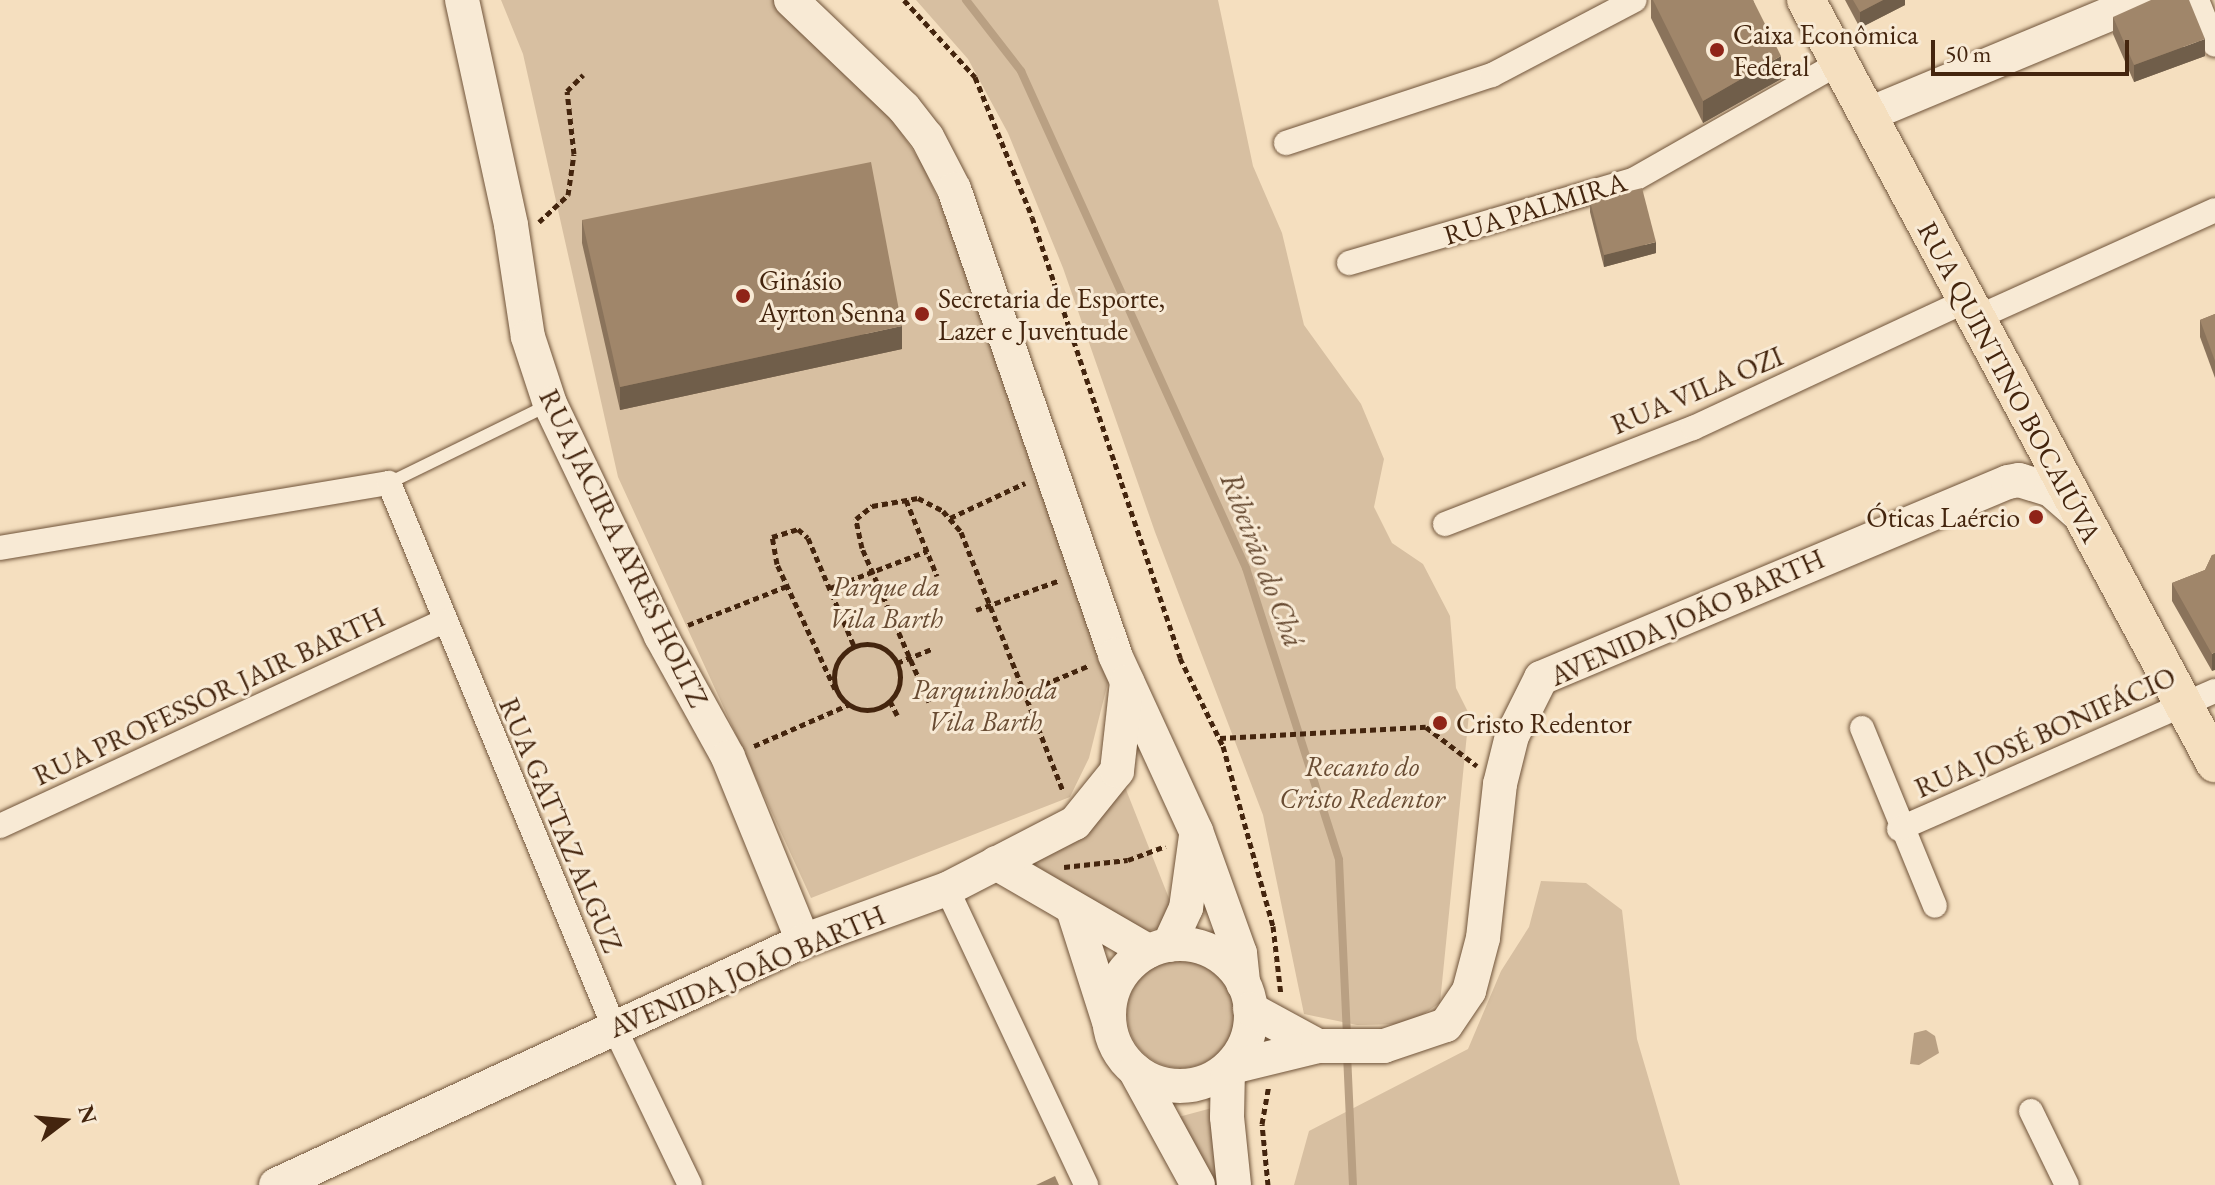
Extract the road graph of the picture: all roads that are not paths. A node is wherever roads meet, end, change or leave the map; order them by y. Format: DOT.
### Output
graph roads {
  1 [pos="462,0"];
  2 [pos="791,0"];
  3 [pos="823,0"];
  4 [pos="1635,0"];
  5 [pos="1806,0"];
  6 [pos="2143,0"];
  7 [pos="2197,0"];
  8 [pos="2215,45"];
  9 [pos="1839,63"];
  10 [pos="860,66"];
  11 [pos="1867,115"];
  12 [pos="1286,143"];
  13 [pos="2215,210"];
  14 [pos="1349,263"];
  15 [pos="1972,309"];
  16 [pos="550,404"];
  17 [pos="2030,427"];
  18 [pos="2008,482"];
  19 [pos="389,483"];
  20 [pos="2082,518"];
  21 [pos="1445,524"];
  22 [pos="0,548"];
  23 [pos="443,621"];
  24 [pos="1121,669"];
  25 [pos="2199,697"];
  26 [pos="1862,728"];
  27 [pos="2215,763"];
  28 [pos="0,826"];
  29 [pos="1899,829"];
  30 [pos="1196,831"];
  31 [pos="1001,867"];
  32 [pos="947,889"];
  33 [pos="1935,906"];
  34 [pos="1074,912"];
  35 [pos="803,941"];
  36 [pos="1159,948"];
  37 [pos="1247,997"];
  38 [pos="1110,1023"];
  39 [pos="614,1027"];
  40 [pos="1280,1042"];
  41 [pos="1228,1068"];
  42 [pos="1135,1070"];
  43 [pos="2031,1111"];
  44 [pos="288,1183"];
  45 [pos="690,1185"];
  46 [pos="1086,1185"];
  47 [pos="1198,1185"];
  48 [pos="1234,1185"];
  49 [pos="2067,1185"];
  1 -- 16 [label="main road, RUA JACIRA AYRES HOLTZ"];
  2 -- 10 [label="main road"];
  3 -- 10 [label="main road"];
  4 -- 12 [label="street"];
  5 -- 9 [label="main road, RUA QUINTINO BOCAIÚVA"];
  6 -- 11 [label="main road"];
  7 -- 8 [label="street"];
  9 -- 11 [label="main road, RUA QUINTINO BOCAIÚVA"];
  9 -- 14 [label="street, RUA PALMIRA"];
  10 -- 24 [label="main road"];
  11 -- 15 [label="main road, RUA QUINTINO BOCAIÚVA"];
  13 -- 15 [label="street, RUA VILA OZI"];
  15 -- 17 [label="main road, RUA QUINTINO BOCAIÚVA"];
  15 -- 21 [label="street, RUA VILA OZI"];
  16 -- 19 [label="lane"];
  16 -- 35 [label="main road, RUA JACIRA AYRES HOLTZ"];
  17 -- 18 [label="main road"];
  17 -- 20 [label="main road, RUA QUINTINO BOCAIÚVA"];
  18 -- 20 [label="main road"];
  18 -- 40 [label="main road, AVENIDA JOÃO BARTH"];
  19 -- 22 [label="street"];
  19 -- 23 [label="street, RUA GATTAZ ALGUZ"];
  20 -- 25 [label="main road, RUA QUINTINO BOCAIÚVA"];
  23 -- 28 [label="street, RUA PROFESSOR JAIR BARTH"];
  23 -- 39 [label="street, RUA GATTAZ ALGUZ"];
  24 -- 30 [label="main road"];
  24 -- 31 [label="main road, AVENIDA JOÃO BARTH"];
  25 -- 27 [label="main road, RUA QUINTINO BOCAIÚVA"];
  25 -- 29 [label="street, RUA JOSÉ BONIFÁCIO"];
  26 -- 29 [label="street"];
  29 -- 33 [label="street"];
  30 -- 36 [label="main road"];
  30 -- 37 [label="main road"];
  31 -- 32 [label="main road, AVENIDA JOÃO BARTH"];
  31 -- 34 [label="main road"];
  32 -- 35 [label="main road, AVENIDA JOÃO BARTH"];
  32 -- 46 [label="street"];
  34 -- 36 [label="main road"];
  34 -- 38 [label="main road"];
  35 -- 39 [label="main road, AVENIDA JOÃO BARTH"];
  36 -- 37 [label="main road"];
  36 -- 38 [label="main road"];
  37 -- 40 [label="main road"];
  37 -- 41 [label="main road"];
  38 -- 42 [label="main road"];
  39 -- 44 [label="main road, AVENIDA JOÃO BARTH"];
  39 -- 45 [label="street, RUA GATTAZ ALGUZ"];
  40 -- 41 [label="main road, AVENIDA JOÃO BARTH"];
  41 -- 42 [label="main road"];
  41 -- 48 [label="main road"];
  42 -- 47 [label="main road"];
  43 -- 49 [label="street"];
}
